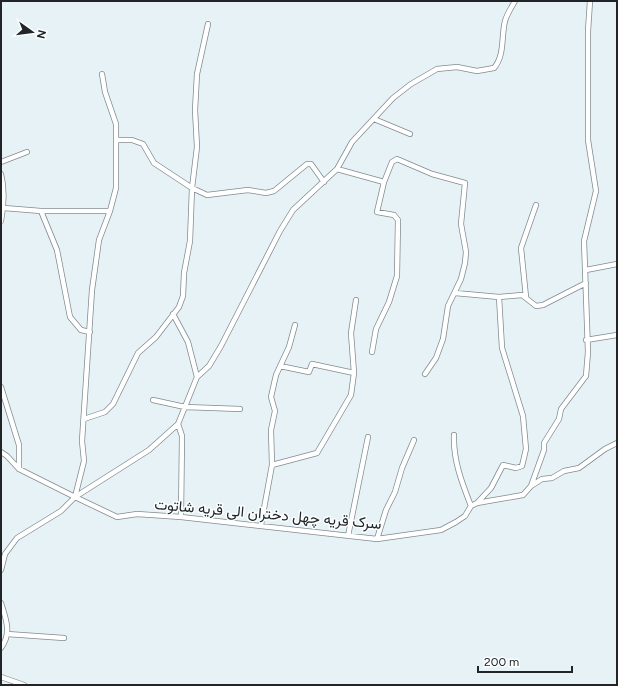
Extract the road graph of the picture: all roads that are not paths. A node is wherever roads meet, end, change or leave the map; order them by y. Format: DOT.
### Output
graph roads {
  1 [pos="515,1"];
  2 [pos="590,1"];
  3 [pos="208,24"];
  4 [pos="102,74"];
  5 [pos="374,119"];
  6 [pos="410,134"];
  7 [pos="116,140"];
  8 [pos="27,152"];
  9 [pos="1,162"];
  10 [pos="337,169"];
  11 [pos="1,174"];
  12 [pos="324,182"];
  13 [pos="384,182"];
  14 [pos="192,188"];
  15 [pos="536,205"];
  16 [pos="4,208"];
  17 [pos="41,211"];
  18 [pos="110,211"];
  19 [pos="1,220"];
  20 [pos="617,264"];
  21 [pos="586,270"];
  22 [pos="586,283"];
  23 [pos="455,293"];
  24 [pos="499,297"];
  25 [pos="526,297"];
  26 [pos="356,300"];
  27 [pos="173,314"];
  28 [pos="296,325"];
  29 [pos="90,332"];
  30 [pos="617,335"];
  31 [pos="586,340"];
  32 [pos="372,352"];
  33 [pos="280,366"];
  34 [pos="354,373"];
  35 [pos="425,374"];
  36 [pos="197,377"];
  37 [pos="1,387"];
  38 [pos="153,400"];
  39 [pos="185,407"];
  40 [pos="240,409"];
  41 [pos="84,419"];
  42 [pos="178,424"];
  43 [pos="454,435"];
  44 [pos="368,437"];
  45 [pos="414,440"];
  46 [pos="617,443"];
  47 [pos="1,452"];
  48 [pos="272,465"];
  49 [pos="19,469"];
  50 [pos="531,486"];
  51 [pos="75,497"];
  52 [pos="477,504"];
  53 [pos="471,506"];
  54 [pos="181,517"];
  55 [pos="262,525"];
  56 [pos="348,536"];
  57 [pos="377,539"];
  58 [pos="1,570"];
  59 [pos="1,603"];
  60 [pos="7,634"];
  61 [pos="64,638"];
  62 [pos="1,648"];
  63 [pos="1,677"];
  64 [pos="24,685"];
  1 -- 5 [label="street"];
  2 -- 21 [label="street"];
  3 -- 14 [label="street"];
  4 -- 7 [label="street"];
  5 -- 6 [label="street"];
  5 -- 10 [label="street"];
  7 -- 14 [label="street"];
  7 -- 18 [label="street"];
  8 -- 9 [label="street"];
  10 -- 12 [label="street"];
  10 -- 13 [label="street"];
  11 -- 16 [label="street"];
  12 -- 14 [label="street"];
  12 -- 36 [label="street"];
  13 -- 23 [label="street"];
  13 -- 32 [label="street"];
  14 -- 27 [label="street"];
  15 -- 25 [label="street"];
  16 -- 17 [label="street"];
  16 -- 19 [label="street"];
  17 -- 18 [label="street"];
  17 -- 29 [label="street"];
  18 -- 29 [label="street"];
  20 -- 21 [label="street"];
  21 -- 22 [label="street"];
  22 -- 25 [label="street"];
  22 -- 31 [label="street"];
  23 -- 24 [label="street"];
  23 -- 35 [label="street"];
  24 -- 25 [label="street"];
  24 -- 52 [label="street"];
  26 -- 34 [label="street"];
  27 -- 36 [label="street"];
  27 -- 41 [label="street"];
  28 -- 33 [label="street"];
  29 -- 41 [label="street"];
  30 -- 31 [label="street"];
  31 -- 50 [label="street"];
  33 -- 34 [label="street"];
  33 -- 48 [label="street"];
  34 -- 48 [label="street"];
  36 -- 39 [label="street"];
  37 -- 49 [label="street"];
  38 -- 39 [label="street"];
  39 -- 40 [label="street"];
  39 -- 42 [label="street"];
  41 -- 51 [label="street"];
  42 -- 51 [label="street"];
  42 -- 54 [label="street"];
  43 -- 53 [label="street"];
  44 -- 56 [label="street"];
  45 -- 57 [label="street"];
  46 -- 50 [label="street, سرک قریه چهل دختران الی قریه شاتوت"];
  47 -- 49 [label="street, سرک قریه چهل دختران الی قریه شاتوت"];
  48 -- 55 [label="street"];
  49 -- 51 [label="street, سرک قریه چهل دختران الی قریه شاتوت"];
  50 -- 52 [label="street, سرک قریه چهل دختران الی قریه شاتوت"];
  51 -- 54 [label="street, سرک قریه چهل دختران الی قریه شاتوت"];
  51 -- 58 [label="street"];
  52 -- 53 [label="street, سرک قریه چهل دختران الی قریه شاتوت"];
  53 -- 57 [label="street, سرک قریه چهل دختران الی قریه شاتوت"];
  54 -- 55 [label="street, سرک قریه چهل دختران الی قریه شاتوت"];
  55 -- 56 [label="street, سرک قریه چهل دختران الی قریه شاتوت"];
  56 -- 57 [label="street, سرک قریه چهل دختران الی قریه شاتوت"];
  59 -- 60 [label="street"];
  60 -- 61 [label="street"];
  60 -- 62 [label="street"];
  63 -- 64 [label="street"];
}
